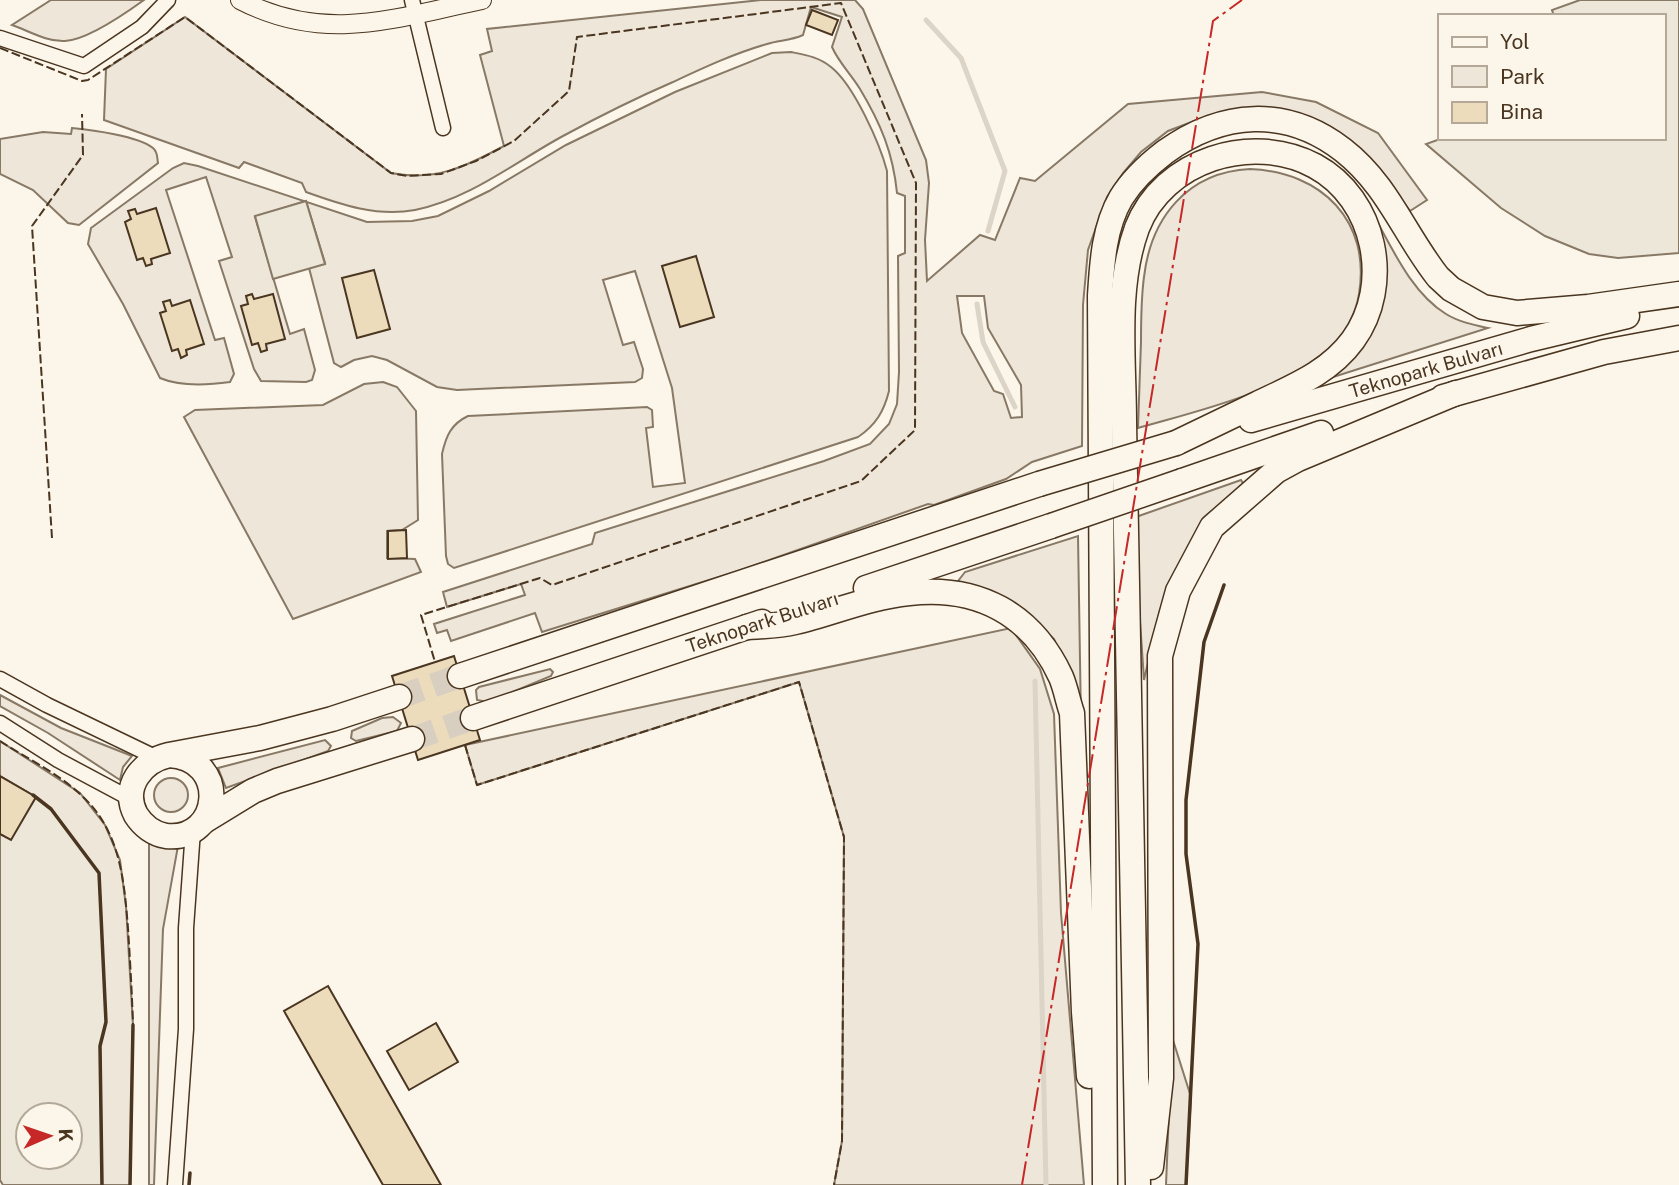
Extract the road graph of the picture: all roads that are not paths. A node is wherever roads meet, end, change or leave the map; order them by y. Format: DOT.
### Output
graph roads {
  1 [pos="169,0"];
  2 [pos="240,0"];
  3 [pos="482,0"];
  4 [pos="414,7"];
  5 [pos="0,38"];
  6 [pos="443,128"];
  7 [pos="1679,294"];
  8 [pos="1679,304"];
  9 [pos="1679,338"];
  10 [pos="1456,393"];
  11 [pos="1176,443"];
  12 [pos="747,627"];
  13 [pos="460,676"];
  14 [pos="0,678"];
  15 [pos="398,697"];
  16 [pos="473,718"];
  17 [pos="0,723"];
  18 [pos="411,739"];
  19 [pos="163,757"];
  20 [pos="131,799"];
  21 [pos="198,825"];
  22 [pos="176,1185"];
  23 [pos="1097,1185"];
  24 [pos="1105,1185"];
  25 [pos="1138,1185"];
  26 [pos="1149,1185"];
  1 -- 5 [label="street"];
  2 -- 4 [label="street"];
  3 -- 4 [label="street"];
  4 -- 6 [label="street"];
  7 -- 24 [label="highway"];
  8 -- 11 [label="highway, Teknopark Bulvarı"];
  9 -- 10 [label="highway, Teknopark Bulvarı"];
  10 -- 12 [label="highway, Teknopark Bulvarı, bridge"];
  10 -- 26 [label="highway"];
  11 -- 13 [label="highway, bridge"];
  11 -- 25 [label="highway"];
  12 -- 16 [label="highway, Teknopark Bulvarı"];
  12 -- 23 [label="highway"];
  14 -- 19 [label="street"];
  15 -- 19 [label="highway"];
  17 -- 20 [label="street"];
  18 -- 21 [label="highway"];
  19 -- 20 [label="highway"];
  19 -- 21 [label="highway"];
  20 -- 21 [label="highway"];
  21 -- 22 [label="street"];
}
